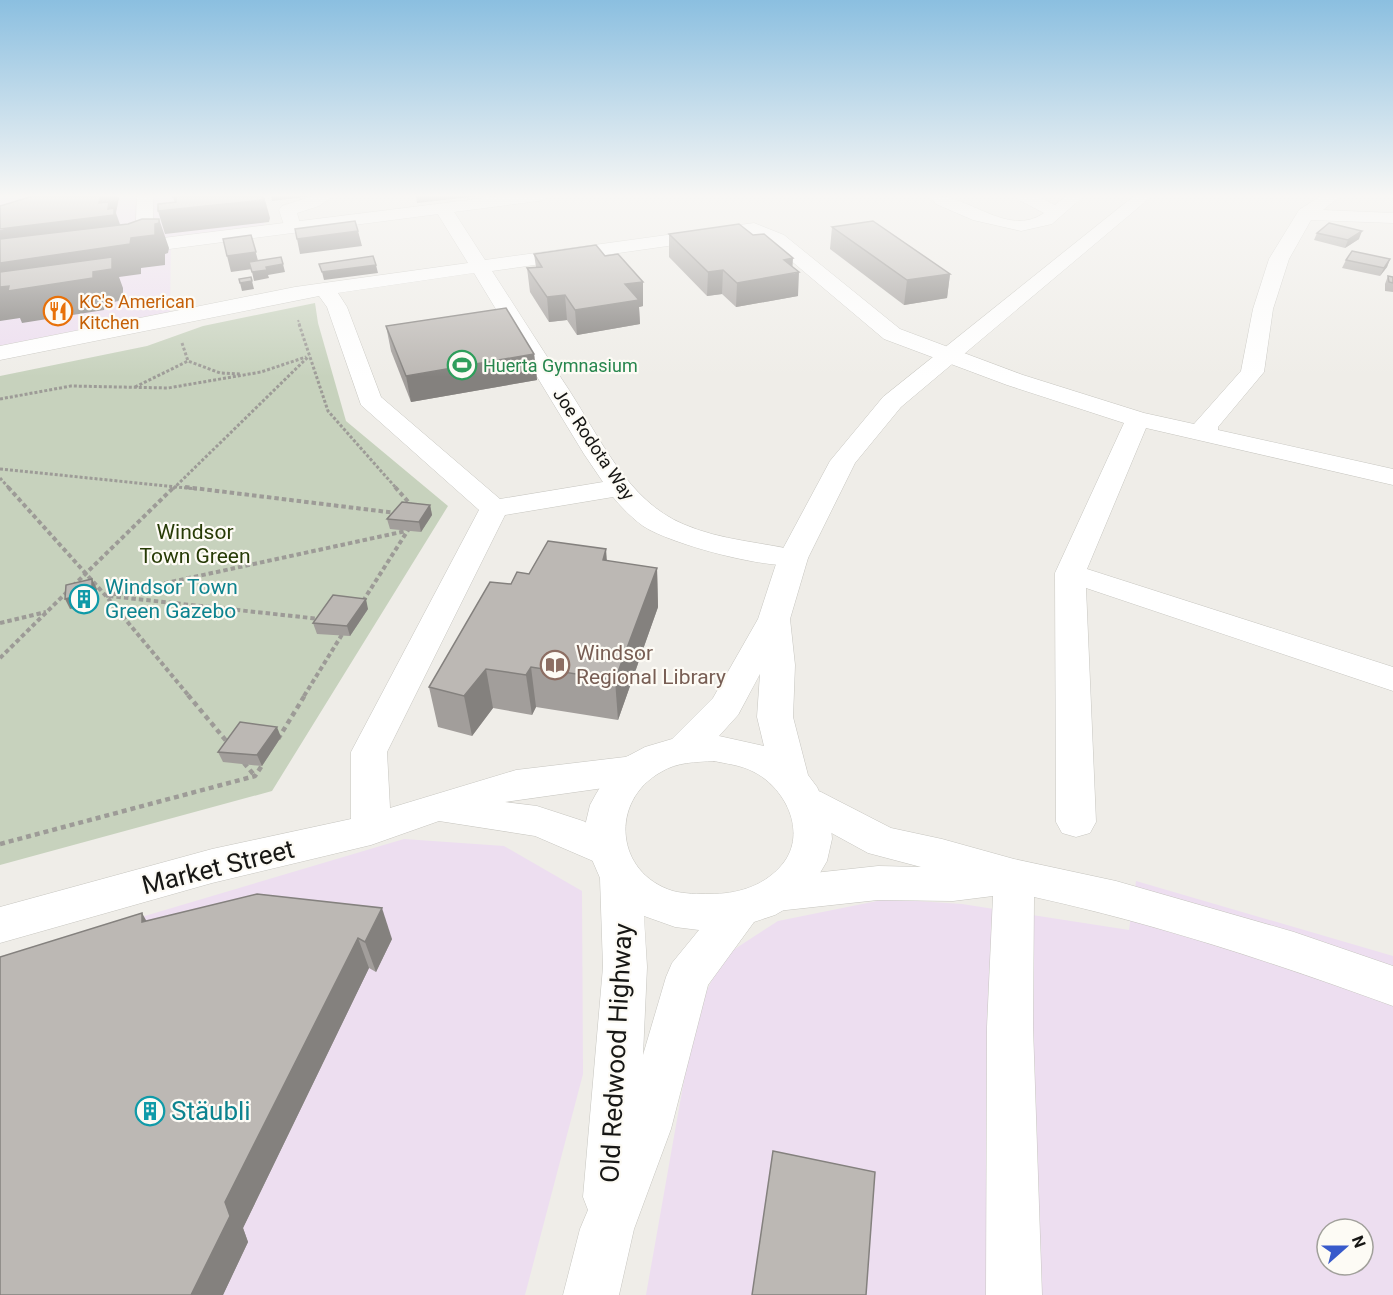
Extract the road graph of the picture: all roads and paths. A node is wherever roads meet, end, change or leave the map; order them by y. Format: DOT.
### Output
graph roads {
  1 [pos="474,256"];
  2 [pos="549,256"];
  3 [pos="798,256"];
  4 [pos="1069,256"];
  5 [pos="1281,256"];
  6 [pos="480,266"];
  7 [pos="325,289"];
  8 [pos="304,317"];
  9 [pos="0,353"];
  10 [pos="947,355"];
  11 [pos="309,356"];
  12 [pos="261,372"];
  13 [pos="134,387"];
  14 [pos="0,399"];
  15 [pos="1138,419"];
  16 [pos="1206,434"];
  17 [pos="0,470"];
  18 [pos="1393,477"];
  19 [pos="0,478"];
  20 [pos="175,486"];
  21 [pos="619,488"];
  22 [pos="413,507"];
  23 [pos="494,508"];
  24 [pos="397,513"];
  25 [pos="413,523"];
  26 [pos="406,531"];
  27 [pos="793,558"];
  28 [pos="1070,573"];
  29 [pos="85,575"];
  30 [pos="106,596"];
  31 [pos="363,602"];
  32 [pos="46,612"];
  33 [pos="327,619"];
  34 [pos="774,619"];
  35 [pos="0,623"];
  36 [pos="344,632"];
  37 [pos="0,658"];
  38 [pos="1393,679"];
  39 [pos="273,747"];
  40 [pos="233,749"];
  41 [pos="685,749"];
  42 [pos="267,757"];
  43 [pos="240,758"];
  44 [pos="641,766"];
  45 [pos="255,776"];
  46 [pos="798,790"];
  47 [pos="435,807"];
  48 [pos="1076,822"];
  49 [pos="371,830"];
  50 [pos="0,844"];
  51 [pos="614,864"];
  52 [pos="1014,876"];
  53 [pos="758,902"];
  54 [pos="0,925"];
  55 [pos="1393,986"];
  56 [pos="607,1229"];
  57 [pos="591,1295"];
  58 [pos="1014,1295"];
  1 -- 6 [label="main road, Joe Rodota Way"];
  2 -- 6 [label="main road"];
  3 -- 10 [label="main road"];
  4 -- 10 [label="main road"];
  5 -- 16 [label="main road"];
  6 -- 7 [label="main road"];
  6 -- 21 [label="main road, Joe Rodota Way"];
  7 -- 9 [label="main road"];
  7 -- 23 [label="main road"];
  8 -- 11 [label="path"];
  10 -- 15 [label="main road"];
  10 -- 27 [label="main road"];
  11 -- 12 [label="path"];
  11 -- 20 [label="path"];
  11 -- 22 [label="path"];
  12 -- 13 [label="path"];
  12 -- 13 [label="path"];
  13 -- 14 [label="path"];
  15 -- 16 [label="main road"];
  15 -- 28 [label="main road"];
  16 -- 18 [label="main road"];
  17 -- 20 [label="path"];
  19 -- 29 [label="path"];
  20 -- 24 [label="path"];
  20 -- 29 [label="path"];
  21 -- 23 [label="main road"];
  21 -- 27 [label="main road, Joe Rodota Way"];
  23 -- 49 [label="main road"];
  25 -- 26 [label="path"];
  26 -- 30 [label="path"];
  26 -- 31 [label="path"];
  27 -- 34 [label="main road"];
  28 -- 38 [label="main road"];
  28 -- 48 [label="main road"];
  29 -- 30 [label="path"];
  29 -- 32 [label="path"];
  30 -- 33 [label="path"];
  30 -- 40 [label="path"];
  32 -- 35 [label="path"];
  32 -- 37 [label="path"];
  34 -- 41 [label="main road"];
  34 -- 46 [label="main road"];
  36 -- 39 [label="path"];
  41 -- 44 [label="main road"];
  41 -- 46 [label="main road"];
  42 -- 45 [label="path"];
  43 -- 45 [label="path"];
  44 -- 47 [label="main road, Market Street"];
  44 -- 51 [label="main road"];
  45 -- 50 [label="path"];
  46 -- 52 [label="main road"];
  46 -- 53 [label="main road"];
  47 -- 49 [label="main road, Market Street"];
  47 -- 51 [label="main road, Market Street"];
  49 -- 54 [label="main road, Market Street"];
  51 -- 53 [label="main road"];
  51 -- 56 [label="main road, Old Redwood Highway"];
  52 -- 53 [label="main road"];
  52 -- 55 [label="main road"];
  52 -- 58 [label="main road"];
  53 -- 56 [label="main road, Old Redwood Highway"];
  56 -- 57 [label="main road, Old Redwood Highway"];
}
